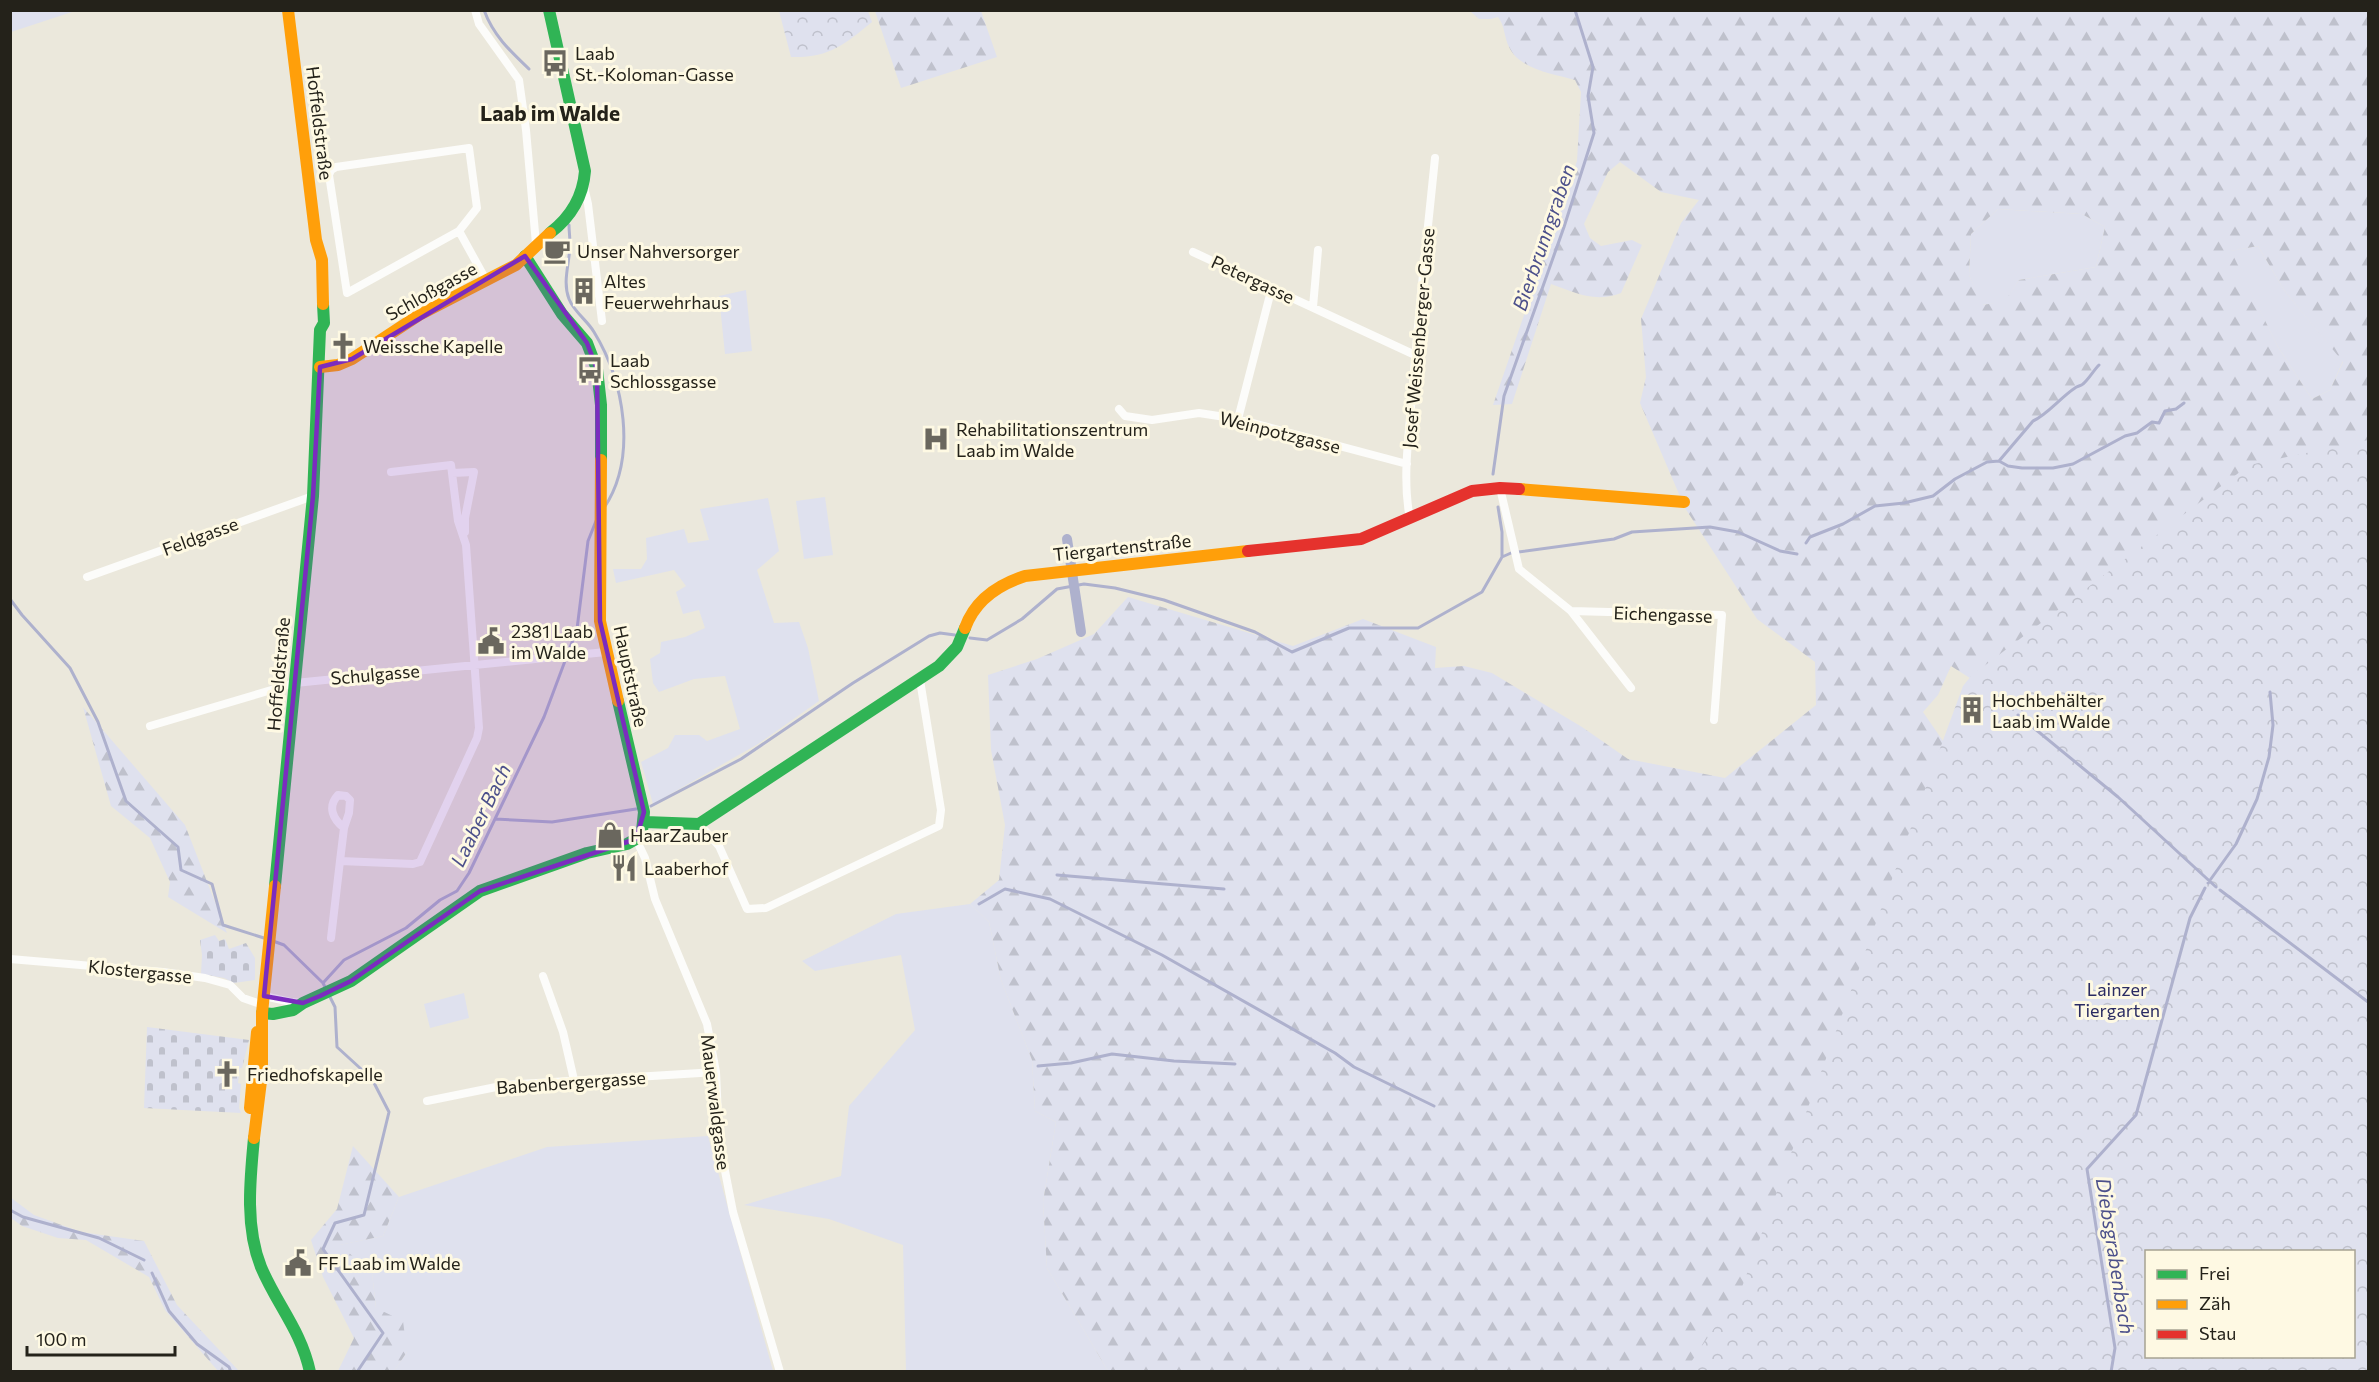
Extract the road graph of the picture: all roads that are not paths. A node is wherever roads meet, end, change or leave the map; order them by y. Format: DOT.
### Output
graph roads {
  1 [pos="288,10"];
  2 [pos="475,10"];
  3 [pos="549,10"];
  4 [pos="1435,158"];
  5 [pos="584,187"];
  6 [pos="459,231"];
  7 [pos="536,244"];
  8 [pos="1318,250"];
  9 [pos="1193,252"];
  10 [pos="525,256"];
  11 [pos="486,280"];
  12 [pos="1272,287"];
  13 [pos="1313,307"];
  14 [pos="602,321"];
  15 [pos="1415,355"];
  16 [pos="320,367"];
  17 [pos="1119,409"];
  18 [pos="1238,419"];
  19 [pos="1407,464"];
  20 [pos="391,472"];
  21 [pos="452,473"];
  22 [pos="1500,488"];
  23 [pos="313,496"];
  24 [pos="1684,501"];
  25 [pos="1410,519"];
  26 [pos="466,545"];
  27 [pos="87,577"];
  28 [pos="1571,611"];
  29 [pos="606,652"];
  30 [pos="473,665"];
  31 [pos="920,680"];
  32 [pos="295,682"];
  33 [pos="1631,688"];
  34 [pos="1714,720"];
  35 [pos="150,726"];
  36 [pos="645,822"];
  37 [pos="699,824"];
  38 [pos="344,828"];
  39 [pos="636,839"];
  40 [pos="340,861"];
  41 [pos="331,938"];
  42 [pos="10,959"];
  43 [pos="543,976"];
  44 [pos="303,1003"];
  45 [pos="262,1009"];
  46 [pos="716,1072"];
  47 [pos="574,1080"];
  48 [pos="427,1101"];
  49 [pos="310,1371"];
  50 [pos="780,1371"];
  1 -- 16 [label="street, Hoffeldstraße"];
  2 -- 7 [label="street"];
  3 -- 5 [label="street"];
  4 -- 15 [label="street, Josef Weissenberger-Gasse"];
  5 -- 7 [label="street"];
  5 -- 14 [label="street"];
  6 -- 6 [label="street"];
  6 -- 11 [label="street"];
  7 -- 10 [label="street"];
  8 -- 13 [label="street, Petergasse"];
  9 -- 12 [label="street, Petergasse"];
  10 -- 11 [label="street, Schloßgasse"];
  10 -- 29 [label="street, Hauptstraße"];
  11 -- 16 [label="street, Schloßgasse"];
  12 -- 13 [label="street, Petergasse"];
  12 -- 18 [label="street"];
  13 -- 15 [label="street, Petergasse"];
  15 -- 19 [label="street, Josef Weissenberger-Gasse"];
  16 -- 23 [label="street, Hoffeldstraße"];
  17 -- 18 [label="street, Weinpotzgasse"];
  18 -- 19 [label="street, Weinpotzgasse"];
  19 -- 25 [label="street, Josef Weissenberger-Gasse"];
  20 -- 21 [label="street"];
  21 -- 26 [label="street"];
  21 -- 26 [label="street"];
  22 -- 24 [label="street, Tiergartenstraße"];
  22 -- 25 [label="street, Tiergartenstraße"];
  22 -- 28 [label="street"];
  23 -- 27 [label="street, Feldgasse"];
  23 -- 32 [label="street, Hoffeldstraße"];
  25 -- 31 [label="street, Tiergartenstraße"];
  26 -- 30 [label="street"];
  28 -- 33 [label="street"];
  28 -- 34 [label="street, Eichengasse"];
  29 -- 30 [label="street, Schulgasse"];
  29 -- 36 [label="street, Hauptstraße"];
  30 -- 32 [label="street, Schulgasse"];
  30 -- 40 [label="street"];
  31 -- 37 [label="street, Tiergartenstraße"];
  31 -- 37 [label="street"];
  32 -- 35 [label="street, Schulgasse"];
  32 -- 45 [label="street, Hoffeldstraße"];
  36 -- 37 [label="street"];
  36 -- 39 [label="street"];
  38 -- 40 [label="street"];
  39 -- 44 [label="street"];
  39 -- 46 [label="street, Mauerwaldgasse"];
  40 -- 41 [label="street"];
  42 -- 45 [label="street, Klostergasse"];
  43 -- 47 [label="street"];
  44 -- 45 [label="street"];
  44 -- 45 [label="street"];
  45 -- 49 [label="street, Hoffeldstraße"];
  46 -- 47 [label="street, Babenbergergasse"];
  46 -- 50 [label="street, Mauerwaldgasse"];
  47 -- 48 [label="street, Babenbergergasse"];
}
